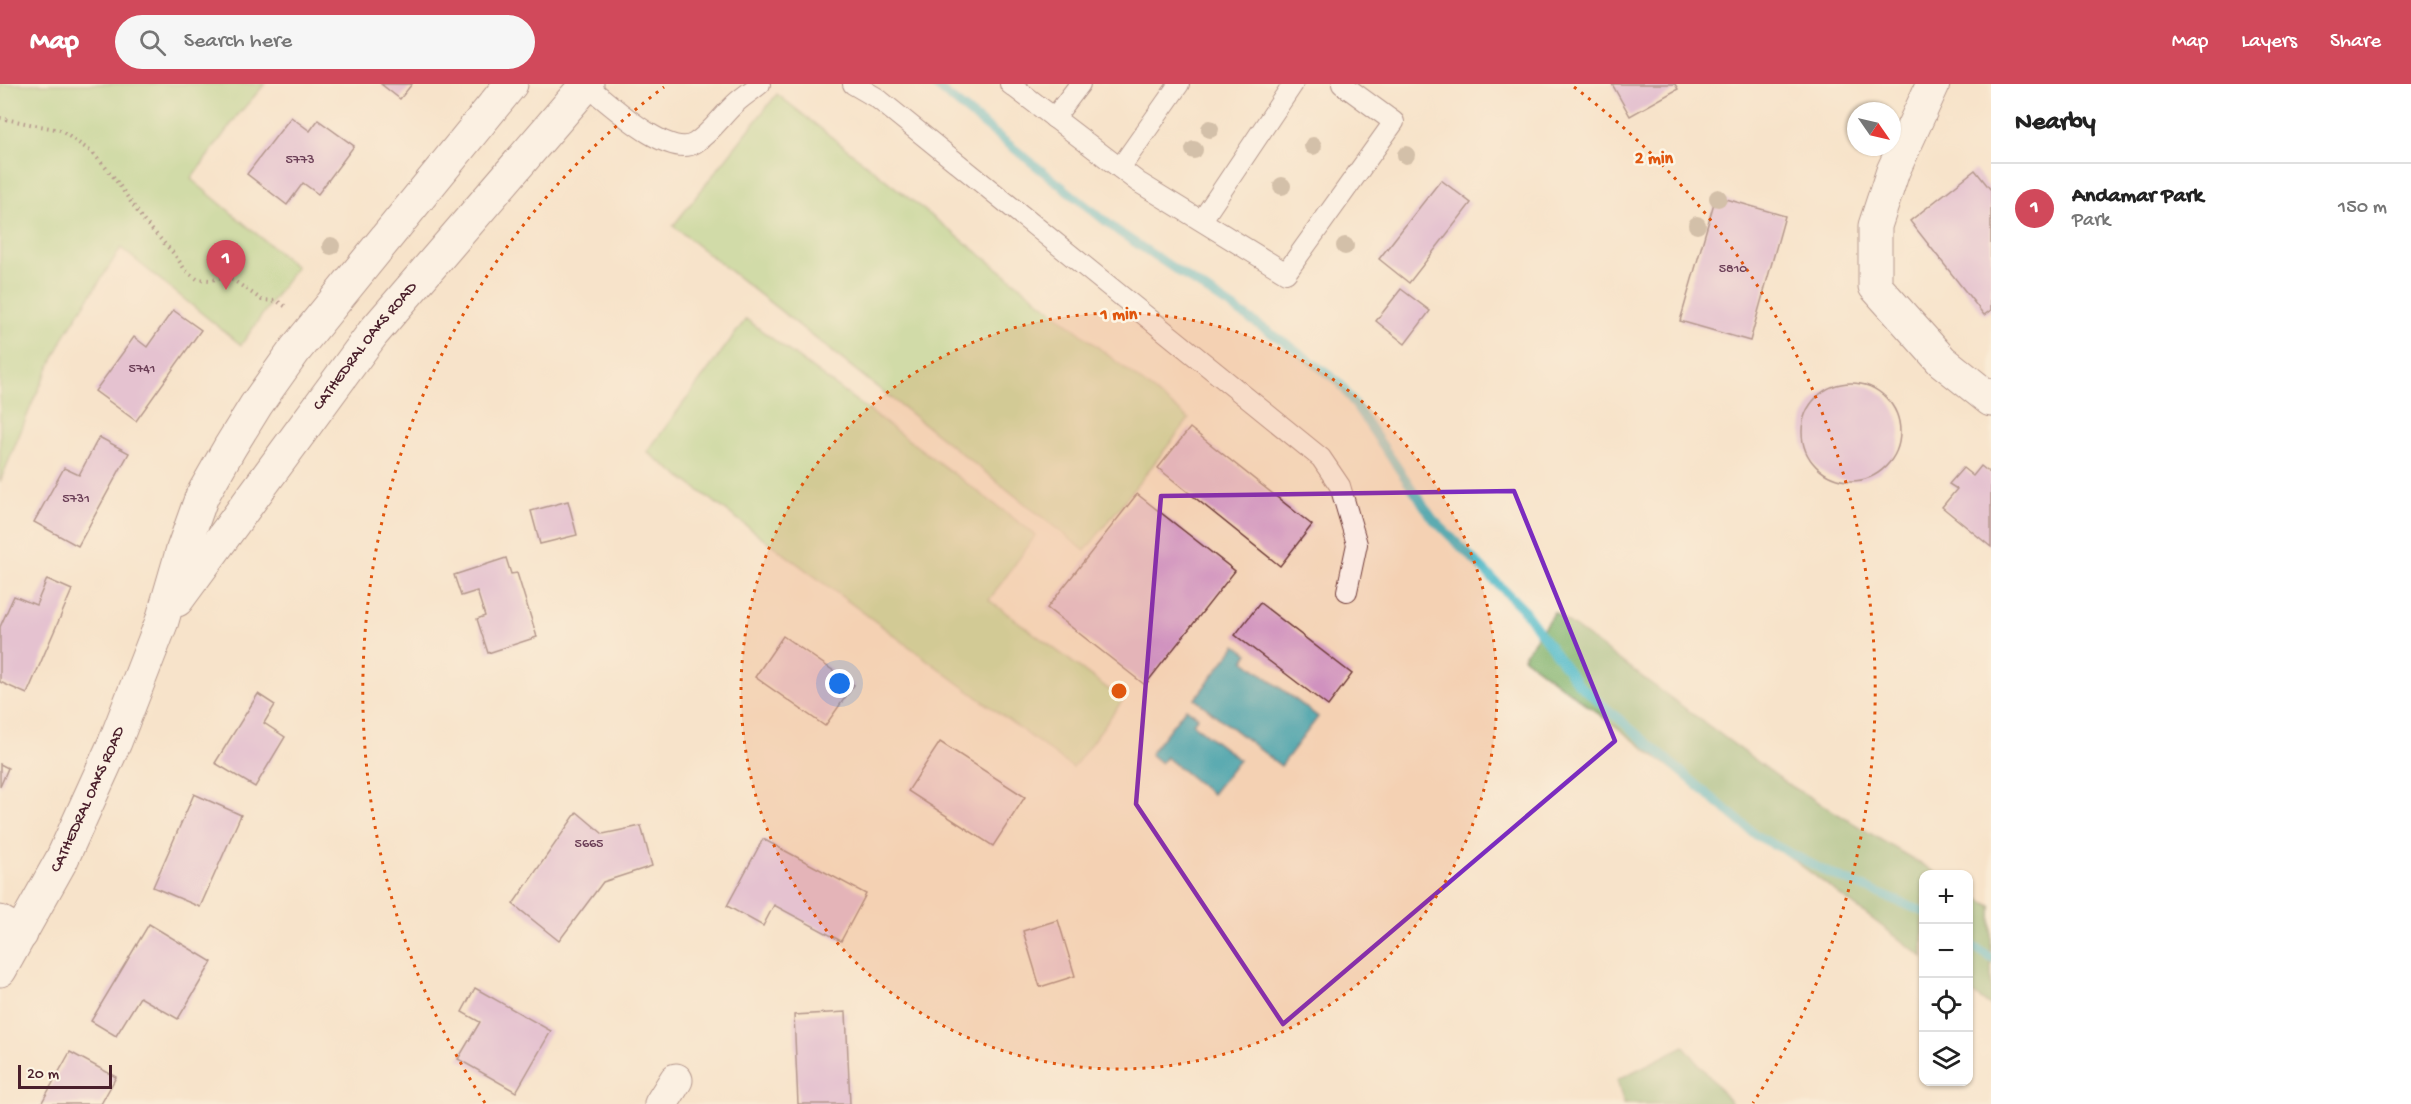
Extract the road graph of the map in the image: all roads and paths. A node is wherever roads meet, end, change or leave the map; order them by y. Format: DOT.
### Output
graph roads {
  1 [pos="511,84"];
  2 [pos="586,84"];
  3 [pos="760,84"];
  4 [pos="853,84"];
  5 [pos="1010,84"];
  6 [pos="1080,84"];
  7 [pos="1179,84"];
  8 [pos="1293,84"];
  9 [pos="1342,84"];
  10 [pos="1933,84"];
  11 [pos="0,118"];
  12 [pos="1054,118"];
  13 [pos="1120,168"];
  14 [pos="1202,220"];
  15 [pos="313,326"];
  16 [pos="1991,400"];
  17 [pos="1347,591"];
  18 [pos="162,621"];
  19 [pos="10,928"];
  20 [pos="0,970"];
  1 -- 15 [label="main road, CATHEDRAL OAKS ROAD"];
  2 -- 3 [label="lane"];
  2 -- 18 [label="main road, CATHEDRAL OAKS ROAD"];
  4 -- 17 [label="lane"];
  5 -- 12 [label="lane"];
  6 -- 12 [label="lane"];
  7 -- 13 [label="lane"];
  8 -- 14 [label="lane"];
  9 -- 14 [label="lane"];
  10 -- 16 [label="main road"];
  11 -- 15 [label="path"];
  12 -- 13 [label="lane"];
  13 -- 14 [label="lane"];
  15 -- 18 [label="main road, CATHEDRAL OAKS ROAD"];
  18 -- 19 [label="main road, CATHEDRAL OAKS ROAD"];
  19 -- 20 [label="main road, CATHEDRAL OAKS ROAD"];
}
